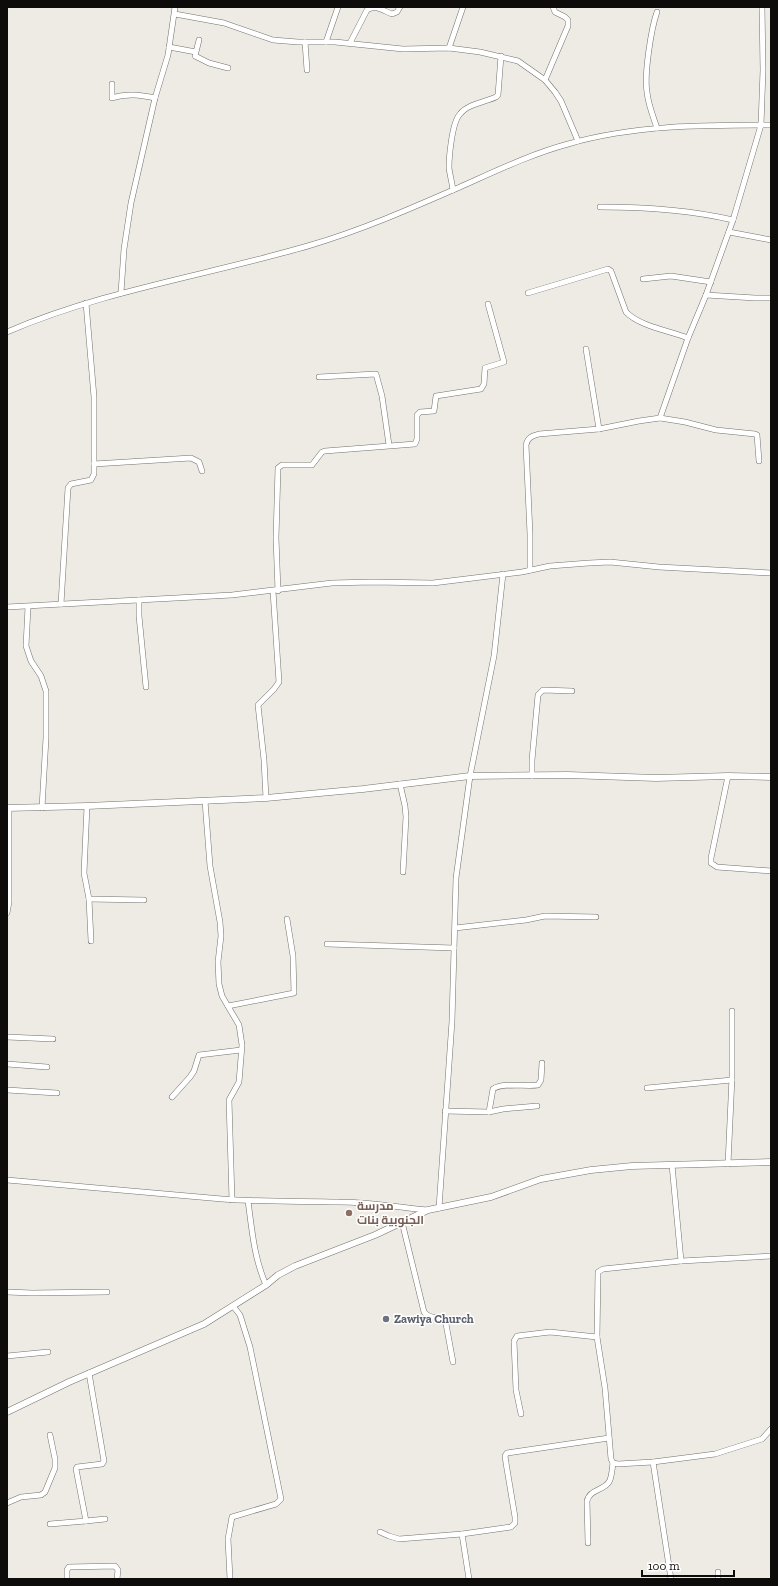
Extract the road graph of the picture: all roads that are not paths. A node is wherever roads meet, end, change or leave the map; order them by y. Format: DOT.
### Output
graph roads {
  1 [pos="175,7"];
  2 [pos="338,7"];
  3 [pos="400,7"];
  4 [pos="463,7"];
  5 [pos="553,7"];
  6 [pos="762,7"];
  7 [pos="657,12"];
  8 [pos="174,14"];
  9 [pos="305,42"];
  10 [pos="326,42"];
  11 [pos="350,43"];
  12 [pos="169,48"];
  13 [pos="449,48"];
  14 [pos="501,56"];
  15 [pos="228,68"];
  16 [pos="306,70"];
  17 [pos="544,80"];
  18 [pos="112,84"];
  19 [pos="155,98"];
  20 [pos="761,125"];
  21 [pos="771,125"];
  22 [pos="657,128"];
  23 [pos="578,141"];
  24 [pos="453,190"];
  25 [pos="600,207"];
  26 [pos="733,220"];
  27 [pos="729,232"];
  28 [pos="771,240"];
  29 [pos="643,279"];
  30 [pos="711,282"];
  31 [pos="121,293"];
  32 [pos="528,293"];
  33 [pos="706,295"];
  34 [pos="771,298"];
  35 [pos="86,303"];
  36 [pos="488,304"];
  37 [pos="7,332"];
  38 [pos="688,338"];
  39 [pos="586,349"];
  40 [pos="319,377"];
  41 [pos="660,418"];
  42 [pos="599,429"];
  43 [pos="389,445"];
  44 [pos="760,461"];
  45 [pos="94,464"];
  46 [pos="202,471"];
  47 [pos="530,570"];
  48 [pos="771,572"];
  49 [pos="504,574"];
  50 [pos="276,591"];
  51 [pos="139,600"];
  52 [pos="61,604"];
  53 [pos="7,607"];
  54 [pos="28,607"];
  55 [pos="146,687"];
  56 [pos="572,691"];
  57 [pos="470,776"];
  58 [pos="532,776"];
  59 [pos="728,776"];
  60 [pos="771,777"];
  61 [pos="400,784"];
  62 [pos="266,798"];
  63 [pos="205,801"];
  64 [pos="87,806"];
  65 [pos="8,808"];
  66 [pos="42,808"];
  67 [pos="771,871"];
  68 [pos="403,872"];
  69 [pos="89,899"];
  70 [pos="144,900"];
  71 [pos="7,913"];
  72 [pos="596,917"];
  73 [pos="287,920"];
  74 [pos="455,928"];
  75 [pos="91,941"];
  76 [pos="327,944"];
  77 [pos="454,948"];
  78 [pos="228,1006"];
  79 [pos="732,1011"];
  80 [pos="7,1037"];
  81 [pos="53,1038"];
  82 [pos="241,1050"];
  83 [pos="542,1063"];
  84 [pos="7,1064"];
  85 [pos="47,1066"];
  86 [pos="732,1080"];
  87 [pos="648,1088"];
  88 [pos="7,1090"];
  89 [pos="57,1093"];
  90 [pos="172,1097"];
  91 [pos="537,1106"];
  92 [pos="445,1111"];
  93 [pos="489,1112"];
  94 [pos="771,1162"];
  95 [pos="728,1164"];
  96 [pos="672,1165"];
  97 [pos="7,1180"];
  98 [pos="232,1200"];
  99 [pos="248,1201"];
  100 [pos="439,1208"];
  101 [pos="428,1210"];
  102 [pos="402,1222"];
  103 [pos="771,1256"];
  104 [pos="681,1261"];
  105 [pos="266,1285"];
  106 [pos="7,1292"];
  107 [pos="107,1292"];
  108 [pos="233,1306"];
  109 [pos="597,1337"];
  110 [pos="48,1352"];
  111 [pos="7,1356"];
  112 [pos="453,1362"];
  113 [pos="89,1373"];
  114 [pos="7,1412"];
  115 [pos="521,1414"];
  116 [pos="771,1429"];
  117 [pos="50,1435"];
  118 [pos="609,1438"];
  119 [pos="652,1462"];
  120 [pos="613,1463"];
  121 [pos="7,1503"];
  122 [pos="105,1519"];
  123 [pos="86,1521"];
  124 [pos="50,1524"];
  125 [pos="380,1532"];
  126 [pos="462,1534"];
  127 [pos="588,1543"];
  128 [pos="718,1572"];
  129 [pos="67,1579"];
  130 [pos="117,1579"];
  131 [pos="230,1579"];
  132 [pos="469,1579"];
  133 [pos="671,1579"];
  134 [pos="718,1579"];
  1 -- 8 [label="street"];
  2 -- 10 [label="street"];
  3 -- 11 [label="street"];
  4 -- 13 [label="street"];
  5 -- 17 [label="street"];
  6 -- 20 [label="street"];
  7 -- 22 [label="street"];
  8 -- 9 [label="street"];
  8 -- 12 [label="street"];
  9 -- 10 [label="street"];
  9 -- 16 [label="street"];
  10 -- 11 [label="street"];
  11 -- 13 [label="street"];
  12 -- 15 [label="street"];
  12 -- 19 [label="street"];
  13 -- 14 [label="street"];
  14 -- 17 [label="street"];
  14 -- 24 [label="street"];
  17 -- 23 [label="street"];
  18 -- 19 [label="street"];
  19 -- 31 [label="street"];
  20 -- 21 [label="street"];
  20 -- 22 [label="street"];
  20 -- 26 [label="street"];
  22 -- 23 [label="street"];
  23 -- 24 [label="street"];
  24 -- 31 [label="street"];
  25 -- 26 [label="street"];
  26 -- 27 [label="street"];
  27 -- 28 [label="street"];
  27 -- 30 [label="street"];
  29 -- 30 [label="street"];
  30 -- 33 [label="street"];
  31 -- 35 [label="street"];
  32 -- 38 [label="street"];
  33 -- 34 [label="street"];
  33 -- 38 [label="street"];
  35 -- 37 [label="street"];
  35 -- 45 [label="street"];
  36 -- 43 [label="street"];
  38 -- 41 [label="street"];
  39 -- 42 [label="street"];
  40 -- 43 [label="street"];
  41 -- 42 [label="street"];
  41 -- 44 [label="street"];
  42 -- 47 [label="street"];
  43 -- 50 [label="street"];
  45 -- 46 [label="street"];
  45 -- 52 [label="street"];
  47 -- 48 [label="street"];
  47 -- 49 [label="street"];
  49 -- 50 [label="street"];
  49 -- 57 [label="street"];
  50 -- 51 [label="street"];
  50 -- 62 [label="street"];
  51 -- 52 [label="street"];
  51 -- 55 [label="street"];
  52 -- 54 [label="street"];
  53 -- 54 [label="street"];
  54 -- 66 [label="street"];
  56 -- 58 [label="street"];
  57 -- 58 [label="street"];
  57 -- 61 [label="street"];
  57 -- 74 [label="street"];
  58 -- 59 [label="street"];
  59 -- 60 [label="street"];
  59 -- 67 [label="street"];
  61 -- 62 [label="street"];
  61 -- 68 [label="street"];
  62 -- 63 [label="street"];
  63 -- 64 [label="street"];
  63 -- 78 [label="street"];
  64 -- 66 [label="street"];
  64 -- 69 [label="street"];
  65 -- 66 [label="street"];
  65 -- 71 [label="street"];
  69 -- 70 [label="street"];
  69 -- 75 [label="street"];
  72 -- 74 [label="street"];
  73 -- 78 [label="street"];
  74 -- 77 [label="street"];
  76 -- 77 [label="street"];
  77 -- 92 [label="street"];
  78 -- 82 [label="street"];
  79 -- 86 [label="street"];
  80 -- 81 [label="street"];
  82 -- 90 [label="street"];
  82 -- 98 [label="street"];
  83 -- 93 [label="street"];
  84 -- 85 [label="street"];
  86 -- 87 [label="street"];
  86 -- 95 [label="street"];
  88 -- 89 [label="street"];
  91 -- 93 [label="street"];
  92 -- 93 [label="street"];
  92 -- 100 [label="street"];
  94 -- 95 [label="street"];
  95 -- 96 [label="street"];
  96 -- 100 [label="street"];
  96 -- 104 [label="street"];
  97 -- 98 [label="street"];
  98 -- 99 [label="street"];
  99 -- 101 [label="street"];
  99 -- 105 [label="street"];
  100 -- 101 [label="street"];
  101 -- 102 [label="street"];
  102 -- 105 [label="street"];
  102 -- 112 [label="street"];
  103 -- 104 [label="street"];
  104 -- 109 [label="street"];
  105 -- 108 [label="street"];
  106 -- 107 [label="street"];
  108 -- 113 [label="street"];
  108 -- 131 [label="street"];
  109 -- 115 [label="street"];
  109 -- 118 [label="street"];
  110 -- 111 [label="street"];
  113 -- 114 [label="street"];
  113 -- 123 [label="street"];
  116 -- 119 [label="street"];
  117 -- 121 [label="street"];
  118 -- 120 [label="street"];
  118 -- 126 [label="street"];
  119 -- 120 [label="street"];
  119 -- 133 [label="street"];
  120 -- 127 [label="street"];
  122 -- 123 [label="street"];
  123 -- 124 [label="street"];
  125 -- 126 [label="street"];
  126 -- 132 [label="street"];
  128 -- 134 [label="street"];
  129 -- 130 [label="street"];
}
